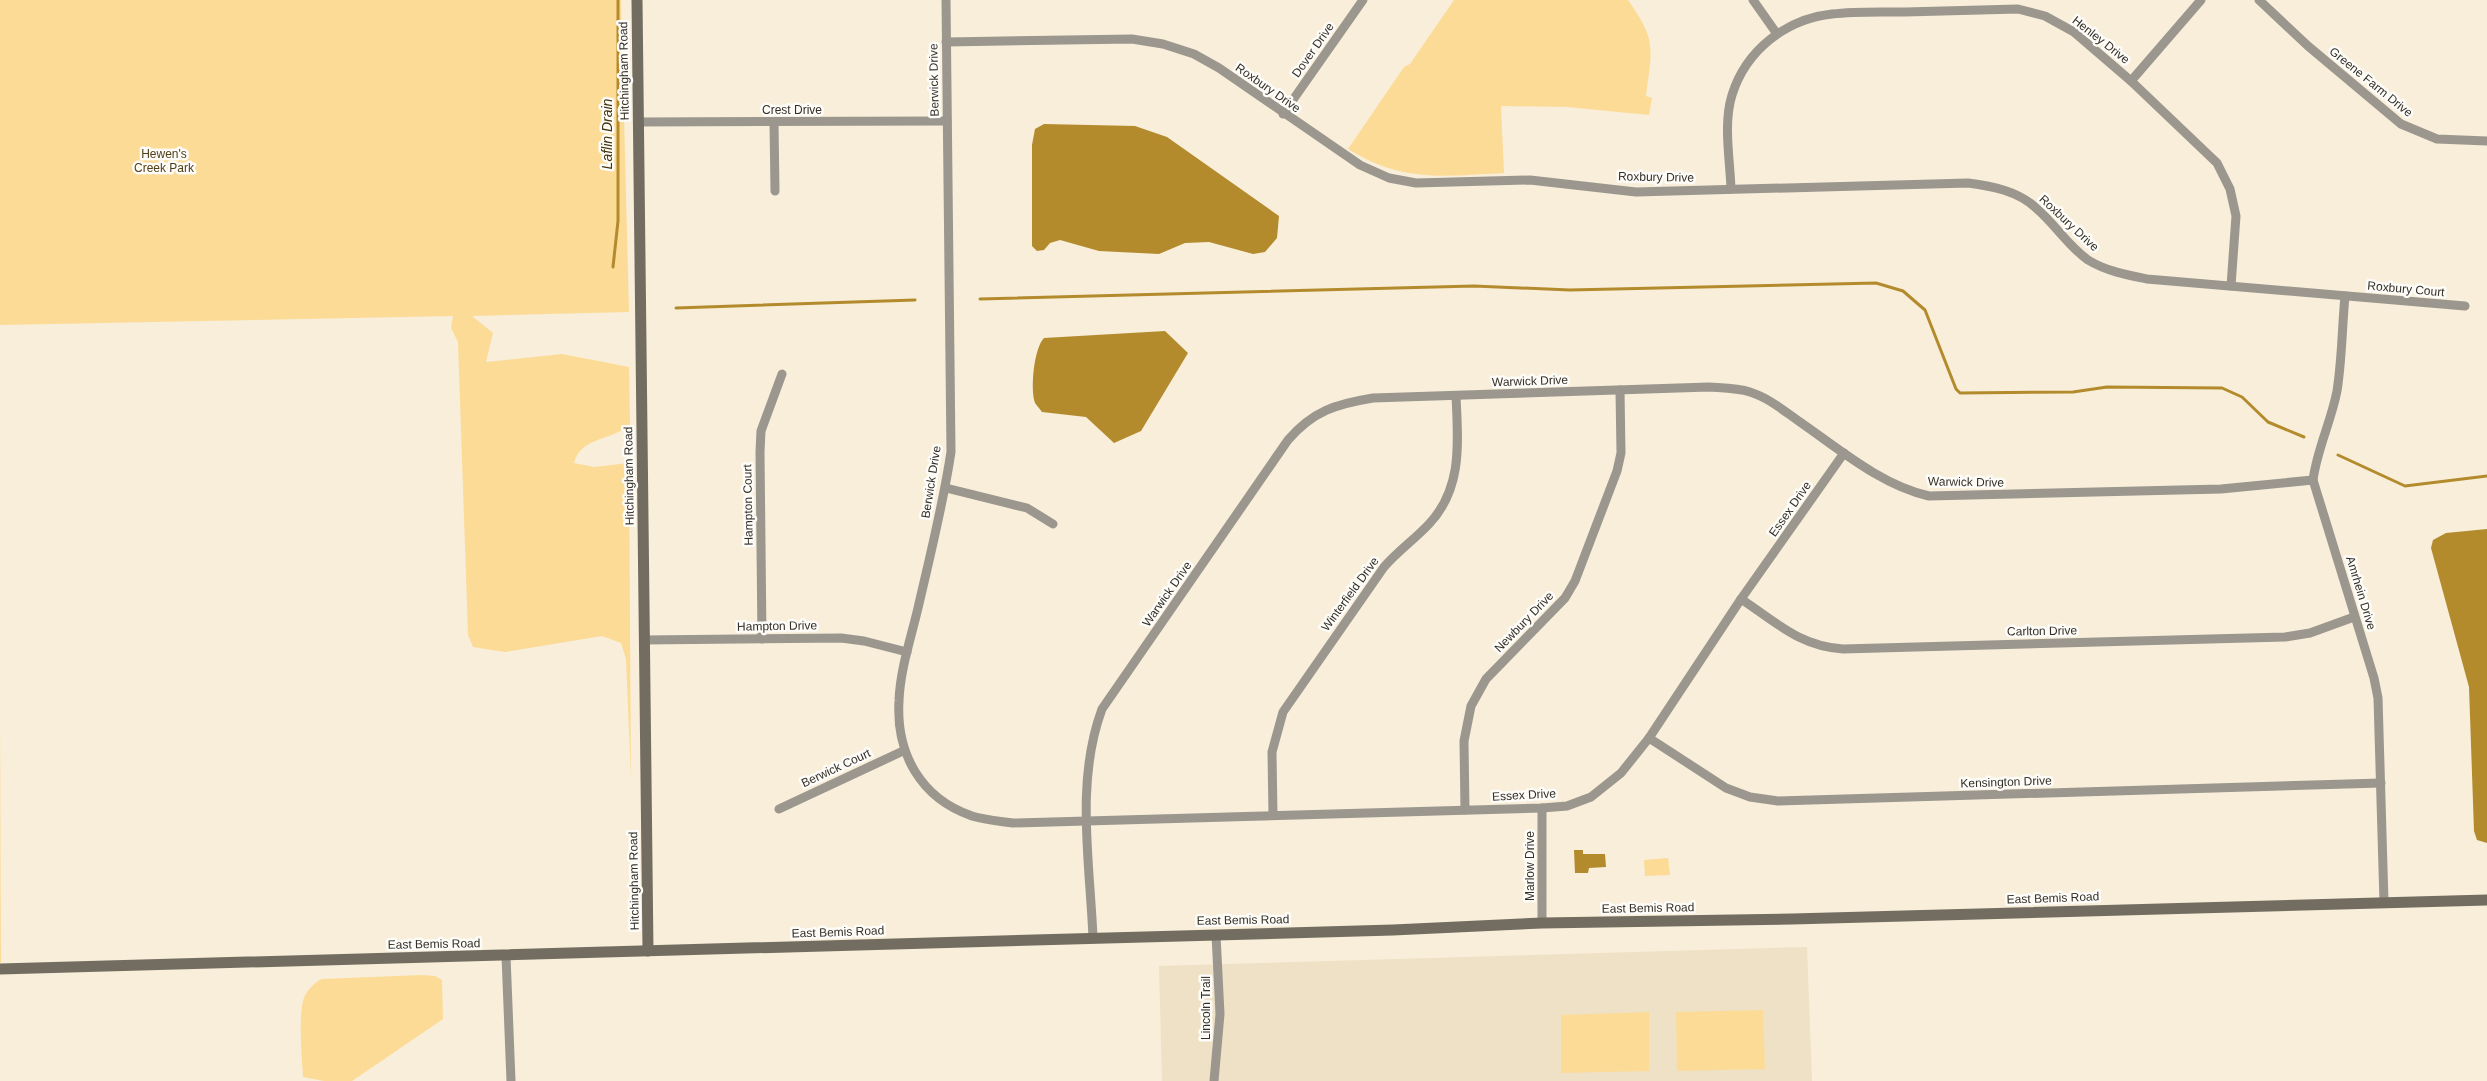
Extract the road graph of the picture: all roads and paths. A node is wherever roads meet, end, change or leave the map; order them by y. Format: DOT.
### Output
graph roads {
  1 [pos="636,0"];
  2 [pos="946,0"];
  3 [pos="1363,0"];
  4 [pos="1753,0"];
  5 [pos="2201,0"];
  6 [pos="2259,0"];
  7 [pos="1777,34"];
  8 [pos="946,42"];
  9 [pos="2131,81"];
  10 [pos="1283,114"];
  11 [pos="947,120"];
  12 [pos="638,122"];
  13 [pos="774,122"];
  14 [pos="2487,141"];
  15 [pos="1731,189"];
  16 [pos="775,190"];
  17 [pos="2231,286"];
  18 [pos="2345,296"];
  19 [pos="2465,306"];
  20 [pos="782,374"];
  21 [pos="1620,390"];
  22 [pos="1456,396"];
  23 [pos="1844,453"];
  24 [pos="2313,480"];
  25 [pos="946,488"];
  26 [pos="1054,524"];
  27 [pos="1741,599"];
  28 [pos="2354,617"];
  29 [pos="762,639"];
  30 [pos="644,640"];
  31 [pos="908,652"];
  32 [pos="1649,738"];
  33 [pos="904,751"];
  34 [pos="2381,783"];
  35 [pos="1542,808"];
  36 [pos="779,809"];
  37 [pos="1465,810"];
  38 [pos="1273,815"];
  39 [pos="1087,819"];
  40 [pos="2487,900"];
  41 [pos="2384,902"];
  42 [pos="1542,923"];
  43 [pos="1216,935"];
  44 [pos="1093,938"];
  45 [pos="648,951"];
  46 [pos="506,956"];
  47 [pos="0,969"];
  48 [pos="510,1081"];
  49 [pos="1214,1081"];
  1 -- 12 [label="street, Hitchingham Road"];
  2 -- 8 [label="street, Berwick Drive"];
  3 -- 10 [label="street, Dover Drive"];
  4 -- 7 [label="street"];
  5 -- 9 [label="street"];
  6 -- 14 [label="street, Greene Farm Drive"];
  7 -- 9 [label="street, Henley Drive"];
  7 -- 15 [label="street, Henley Drive"];
  8 -- 10 [label="street, Roxbury Drive"];
  8 -- 11 [label="street, Berwick Drive"];
  9 -- 17 [label="street, Henley Drive"];
  10 -- 15 [label="street, Roxbury Drive"];
  11 -- 13 [label="street, Crest Drive"];
  11 -- 25 [label="street, Berwick Drive"];
  12 -- 13 [label="street, Crest Drive"];
  12 -- 30 [label="street, Hitchingham Road"];
  13 -- 16 [label="street"];
  15 -- 17 [label="street, Roxbury Drive"];
  17 -- 18 [label="street, Roxbury Drive"];
  18 -- 19 [label="street, Roxbury Court"];
  18 -- 24 [label="street, Amrhein Drive"];
  20 -- 29 [label="street, Hampton Court"];
  21 -- 22 [label="street, Warwick Drive"];
  21 -- 23 [label="street, Warwick Drive"];
  21 -- 37 [label="street, Newbury Drive"];
  22 -- 38 [label="street, Winterfield Drive"];
  22 -- 39 [label="street, Warwick Drive"];
  23 -- 24 [label="street, Warwick Drive"];
  23 -- 27 [label="street, Essex Drive"];
  24 -- 28 [label="street, Amrhein Drive"];
  25 -- 26 [label="street"];
  25 -- 31 [label="street, Berwick Drive"];
  27 -- 28 [label="street, Carlton Drive"];
  27 -- 32 [label="street, Essex Drive"];
  28 -- 34 [label="street, Amrhein Drive"];
  29 -- 30 [label="street, Hampton Drive"];
  29 -- 31 [label="street, Hampton Drive"];
  30 -- 45 [label="street, Hitchingham Road"];
  31 -- 33 [label="street, Berwick Drive"];
  32 -- 34 [label="street, Kensington Drive"];
  32 -- 35 [label="street, Essex Drive"];
  33 -- 36 [label="street, Berwick Court"];
  33 -- 39 [label="street, Berwick Drive"];
  34 -- 41 [label="street, Amrhein Drive"];
  35 -- 37 [label="street, Essex Drive"];
  35 -- 42 [label="street, Marlow Drive"];
  37 -- 38 [label="street, Essex Drive"];
  38 -- 39 [label="street, Essex Drive"];
  39 -- 44 [label="street, Warwick Drive"];
  40 -- 41 [label="street, East Bemis Road"];
  41 -- 42 [label="street, East Bemis Road"];
  42 -- 43 [label="street, East Bemis Road"];
  43 -- 44 [label="street, East Bemis Road"];
  43 -- 49 [label="street, Lincoln Trail"];
  44 -- 45 [label="street, East Bemis Road"];
  45 -- 46 [label="street, East Bemis Road"];
  46 -- 47 [label="street, East Bemis Road"];
  46 -- 48 [label="street"];
}
